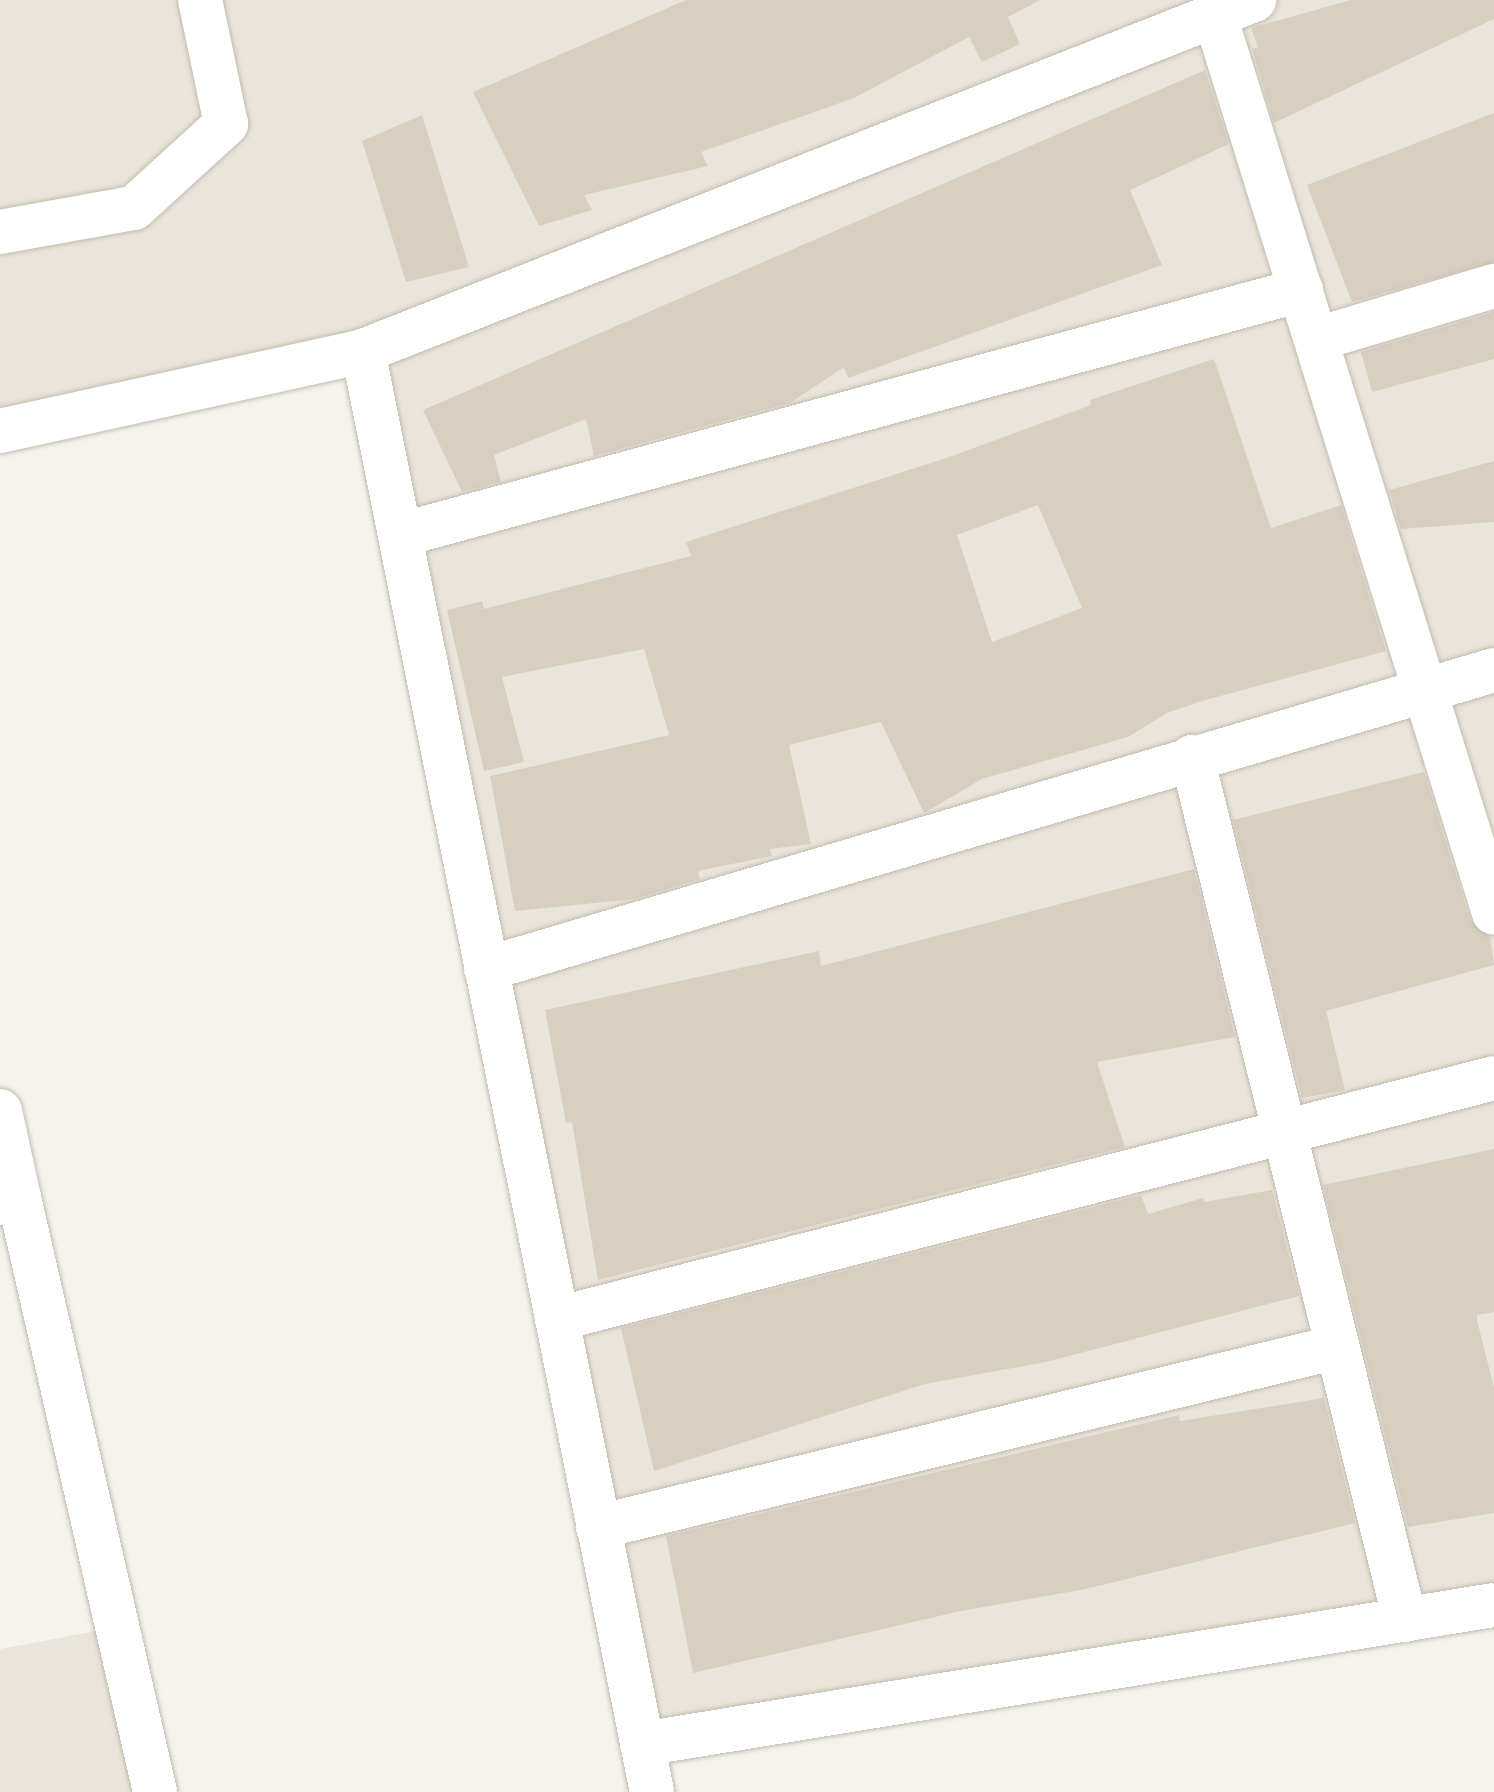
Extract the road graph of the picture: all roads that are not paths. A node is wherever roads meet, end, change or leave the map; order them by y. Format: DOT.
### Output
graph roads {
  1 [pos="200,0"];
  2 [pos="1235,8"];
  3 [pos="0,232"];
  4 [pos="1494,286"];
  5 [pos="1301,290"];
  6 [pos="1317,339"];
  7 [pos="363,351"];
  8 [pos="0,431"];
  9 [pos="400,535"];
  10 [pos="1494,670"];
  11 [pos="1424,687"];
  12 [pos="1192,757"];
  13 [pos="1494,913"];
  14 [pos="486,969"];
  15 [pos="1494,1078"];
  16 [pos="0,1111"];
  17 [pos="1284,1130"];
  18 [pos="10,1200"];
  19 [pos="557,1319"];
  20 [pos="1337,1347"];
  21 [pos="598,1527"];
  22 [pos="1494,1605"];
  23 [pos="1405,1620"];
  24 [pos="642,1744"];
  25 [pos="155,1792"];
  26 [pos="652,1792"];
  1 -- 3 [label="street"];
  2 -- 5 [label="street"];
  2 -- 7 [label="street"];
  4 -- 6 [label="street"];
  5 -- 6 [label="street"];
  5 -- 9 [label="street"];
  6 -- 11 [label="street"];
  7 -- 8 [label="street"];
  7 -- 9 [label="street"];
  9 -- 14 [label="street"];
  10 -- 11 [label="street"];
  11 -- 12 [label="street"];
  11 -- 13 [label="street"];
  12 -- 14 [label="street"];
  12 -- 17 [label="street"];
  14 -- 19 [label="street"];
  15 -- 17 [label="street"];
  16 -- 18 [label="street"];
  17 -- 19 [label="street"];
  17 -- 20 [label="street"];
  18 -- 25 [label="street"];
  19 -- 21 [label="street"];
  20 -- 21 [label="street"];
  20 -- 23 [label="street"];
  21 -- 24 [label="street"];
  22 -- 23 [label="street"];
  23 -- 24 [label="street"];
  24 -- 26 [label="street"];
}
